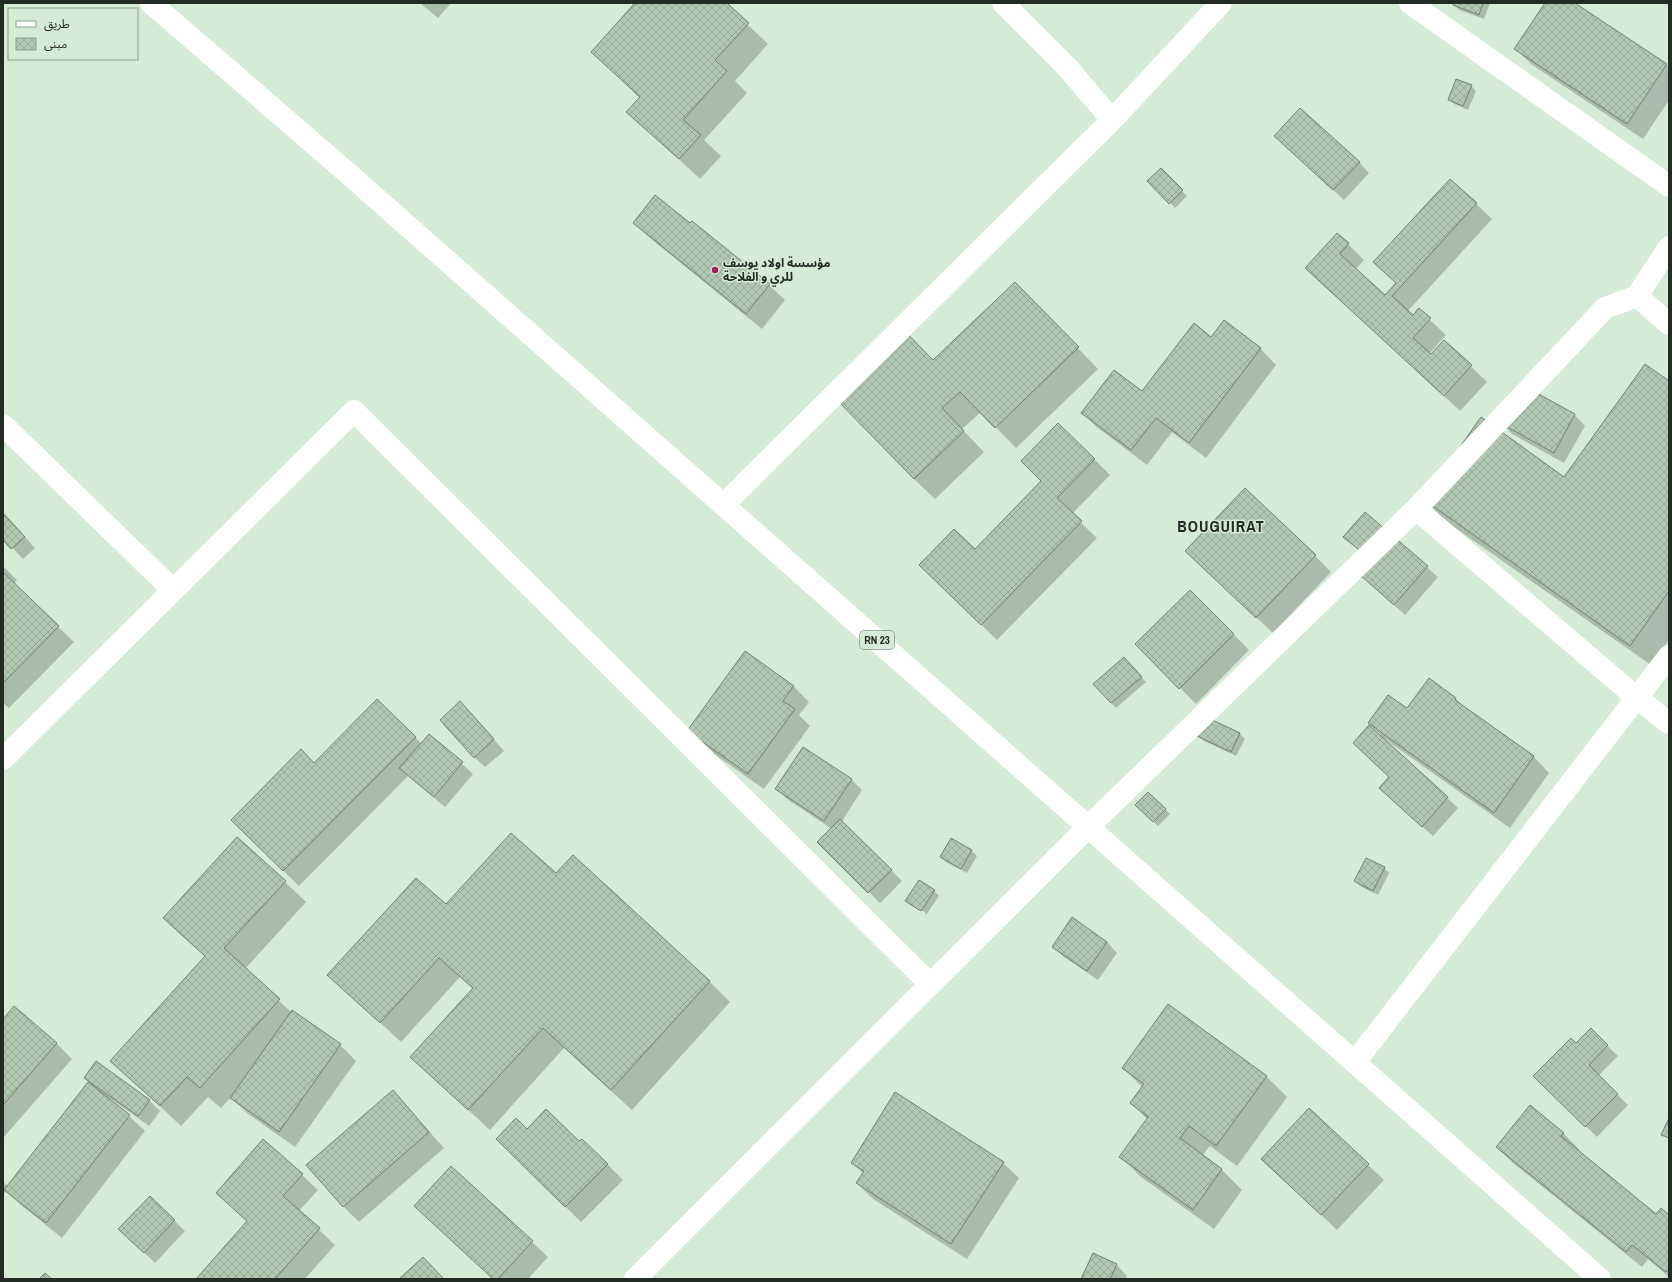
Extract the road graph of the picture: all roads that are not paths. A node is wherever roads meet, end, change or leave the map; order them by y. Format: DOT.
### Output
graph roads {
  1 [pos="151,3"];
  2 [pos="1002,3"];
  3 [pos="1221,3"];
  4 [pos="1410,3"];
  5 [pos="1112,120"];
  6 [pos="1669,186"];
  7 [pos="1669,247"];
  8 [pos="1637,296"];
  9 [pos="1669,324"];
  10 [pos="3,425"];
  11 [pos="724,504"];
  12 [pos="1416,509"];
  13 [pos="173,590"];
  14 [pos="1669,656"];
  15 [pos="1637,698"];
  16 [pos="1669,723"];
  17 [pos="3,760"];
  18 [pos="1088,827"];
  19 [pos="930,984"];
  20 [pos="1355,1062"];
  21 [pos="635,1279"];
  22 [pos="1600,1279"];
  1 -- 11 [label="street, RN 23"];
  2 -- 5 [label="street"];
  3 -- 5 [label="street"];
  4 -- 6 [label="street"];
  5 -- 11 [label="street"];
  7 -- 8 [label="street"];
  8 -- 9 [label="street"];
  8 -- 12 [label="street"];
  10 -- 13 [label="street"];
  11 -- 18 [label="street, RN 23"];
  12 -- 15 [label="street"];
  12 -- 18 [label="street"];
  13 -- 17 [label="street"];
  13 -- 19 [label="street"];
  14 -- 15 [label="street"];
  15 -- 16 [label="street"];
  15 -- 20 [label="street"];
  18 -- 19 [label="street"];
  18 -- 20 [label="street, RN 23"];
  19 -- 21 [label="street"];
  20 -- 22 [label="street, RN 23"];
}
